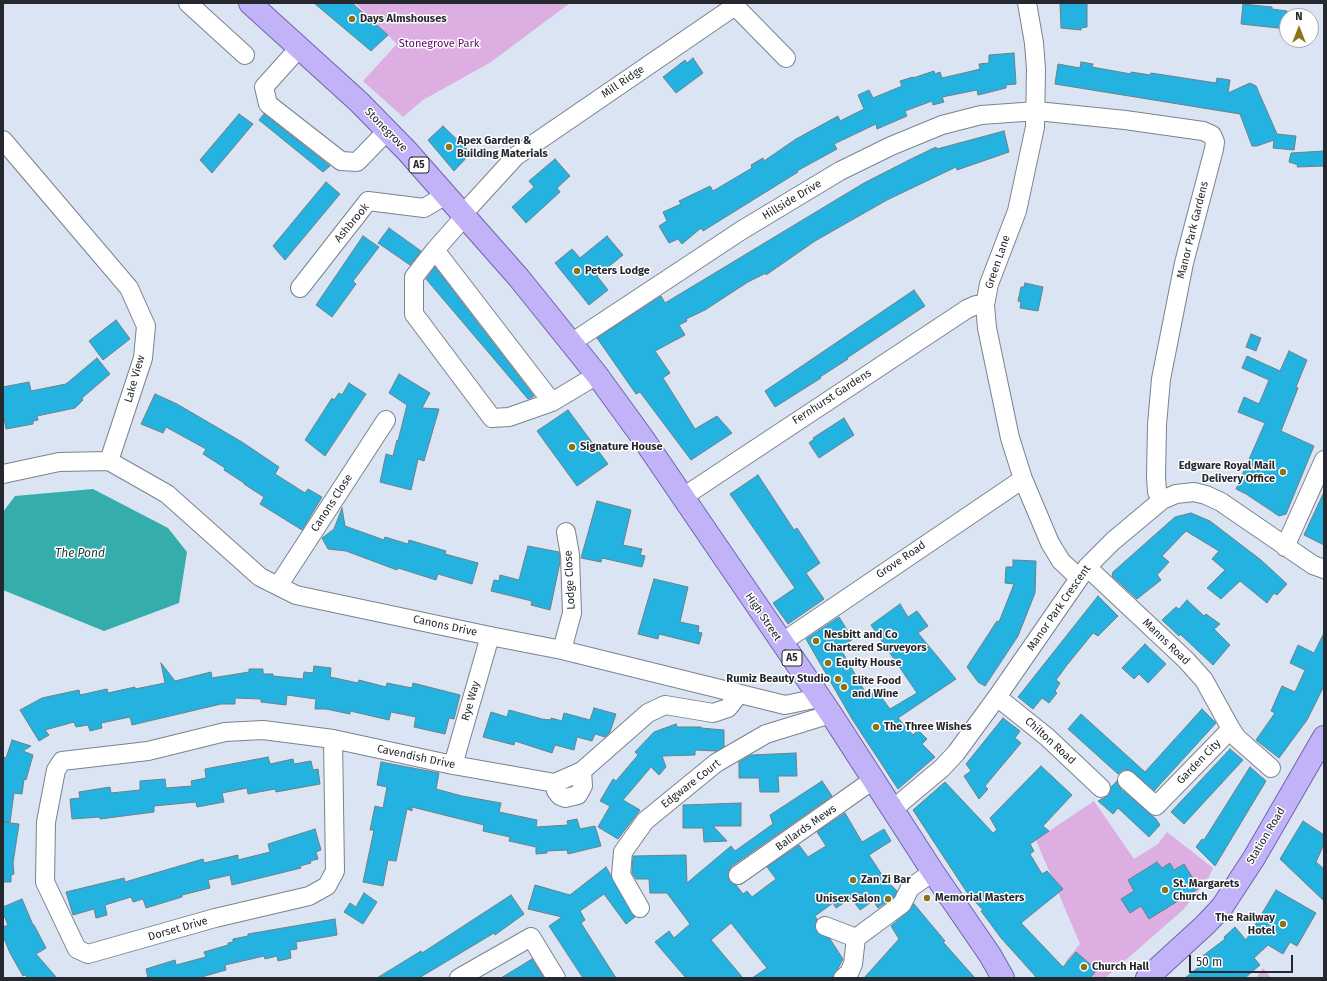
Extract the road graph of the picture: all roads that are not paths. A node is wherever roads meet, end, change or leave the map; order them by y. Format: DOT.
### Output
graph roads {
  1 [pos="188,3"];
  2 [pos="250,3"];
  3 [pos="1027,3"];
  4 [pos="299,48"];
  5 [pos="245,55"];
  6 [pos="786,58"];
  7 [pos="1037,111"];
  8 [pos="387,131"];
  9 [pos="3,140"];
  10 [pos="446,195"];
  11 [pos="464,215"];
  12 [pos="435,250"];
  13 [pos="300,288"];
  14 [pos="985,305"];
  15 [pos="571,343"];
  16 [pos="597,375"];
  17 [pos="552,402"];
  18 [pos="386,420"];
  19 [pos="109,460"];
  20 [pos="1324,460"];
  21 [pos="3,474"];
  22 [pos="1023,479"];
  23 [pos="683,497"];
  24 [pos="1162,500"];
  25 [pos="566,532"];
  26 [pos="1285,547"];
  27 [pos="1324,569"];
  28 [pos="1082,572"];
  29 [pos="278,586"];
  30 [pos="490,636"];
  31 [pos="781,643"];
  32 [pos="562,650"];
  33 [pos="739,694"];
  34 [pos="998,697"];
  35 [pos="825,706"];
  36 [pos="1231,729"];
  37 [pos="1324,737"];
  38 [pos="333,739"];
  39 [pos="62,761"];
  40 [pos="453,765"];
  41 [pos="1271,768"];
  42 [pos="873,780"];
  43 [pos="1127,780"];
  44 [pos="1101,788"];
  45 [pos="892,810"];
  46 [pos="933,872"];
  47 [pos="738,875"];
  48 [pos="640,908"];
  49 [pos="825,926"];
  50 [pos="856,938"];
  51 [pos="990,954"];
  52 [pos="460,978"];
  53 [pos="556,978"];
  54 [pos="843,978"];
  55 [pos="1003,978"];
  56 [pos="1019,978"];
  57 [pos="1147,978"];
  1 -- 5 [label="street"];
  2 -- 4 [label="main road, Stonegrove / A5"];
  3 -- 7 [label="street, Green Lane"];
  4 -- 8 [label="main road, Stonegrove / A5"];
  4 -- 8 [label="street"];
  6 -- 11 [label="street, Mill Ridge"];
  7 -- 14 [label="street, Green Lane"];
  7 -- 15 [label="street, Hillside Drive"];
  7 -- 24 [label="street, Manor Park Gardens"];
  8 -- 10 [label="main road, Stonegrove / A5"];
  9 -- 19 [label="street, Lake View"];
  10 -- 11 [label="main road, Stonegrove / A5"];
  10 -- 13 [label="street, Ashbrook"];
  11 -- 12 [label="street"];
  11 -- 15 [label="main road, Stonegrove / A5"];
  12 -- 17 [label="street"];
  12 -- 17 [label="street"];
  14 -- 22 [label="street, Green Lane"];
  14 -- 23 [label="street, Fernhurst Gardens"];
  15 -- 16 [label="main road, High Street / A5"];
  16 -- 17 [label="street"];
  16 -- 23 [label="main road, High Street / A5"];
  18 -- 29 [label="street, Canons Close"];
  19 -- 21 [label="street"];
  19 -- 29 [label="street, Canons Drive"];
  20 -- 26 [label="street"];
  22 -- 28 [label="street, Green Lane"];
  22 -- 31 [label="street, Grove Road"];
  23 -- 31 [label="main road, High Street / A5"];
  24 -- 26 [label="street, Manor Park Crescent"];
  24 -- 28 [label="street, Manor Park Crescent"];
  25 -- 32 [label="street, Lodge Close"];
  26 -- 27 [label="street, Manor Park Crescent"];
  28 -- 34 [label="street, Manor Park Crescent"];
  28 -- 36 [label="street, Manns Road"];
  29 -- 30 [label="street, Canons Drive"];
  30 -- 32 [label="street, Canons Drive"];
  30 -- 40 [label="street, Rye Way"];
  31 -- 35 [label="main road, High Street / A5"];
  32 -- 33 [label="street, Canons Drive"];
  33 -- 35 [label="street, Canons Drive"];
  33 -- 40 [label="street, Cavendish Drive"];
  34 -- 44 [label="street, Chilton Road"];
  34 -- 45 [label="street, Manor Park Crescent"];
  35 -- 42 [label="main road, High Street / A5"];
  35 -- 48 [label="street, Edgware Court"];
  36 -- 41 [label="street, Garden City"];
  36 -- 43 [label="street, Garden City"];
  37 -- 57 [label="main road, Station Road"];
  38 -- 39 [label="street, Cavendish Drive"];
  38 -- 39 [label="street, Dorset Drive"];
  38 -- 40 [label="street, Cavendish Drive"];
  42 -- 45 [label="main road, High Street / A5"];
  42 -- 47 [label="street, Ballards Mews"];
  45 -- 46 [label="main road, High Street / A5"];
  46 -- 50 [label="street"];
  46 -- 51 [label="main road, High Street / A5"];
  49 -- 50 [label="street"];
  50 -- 54 [label="street"];
  51 -- 55 [label="main road, High Street / A5"];
  51 -- 56 [label="main road, High Street / A5"];
  52 -- 53 [label="street"];
}
